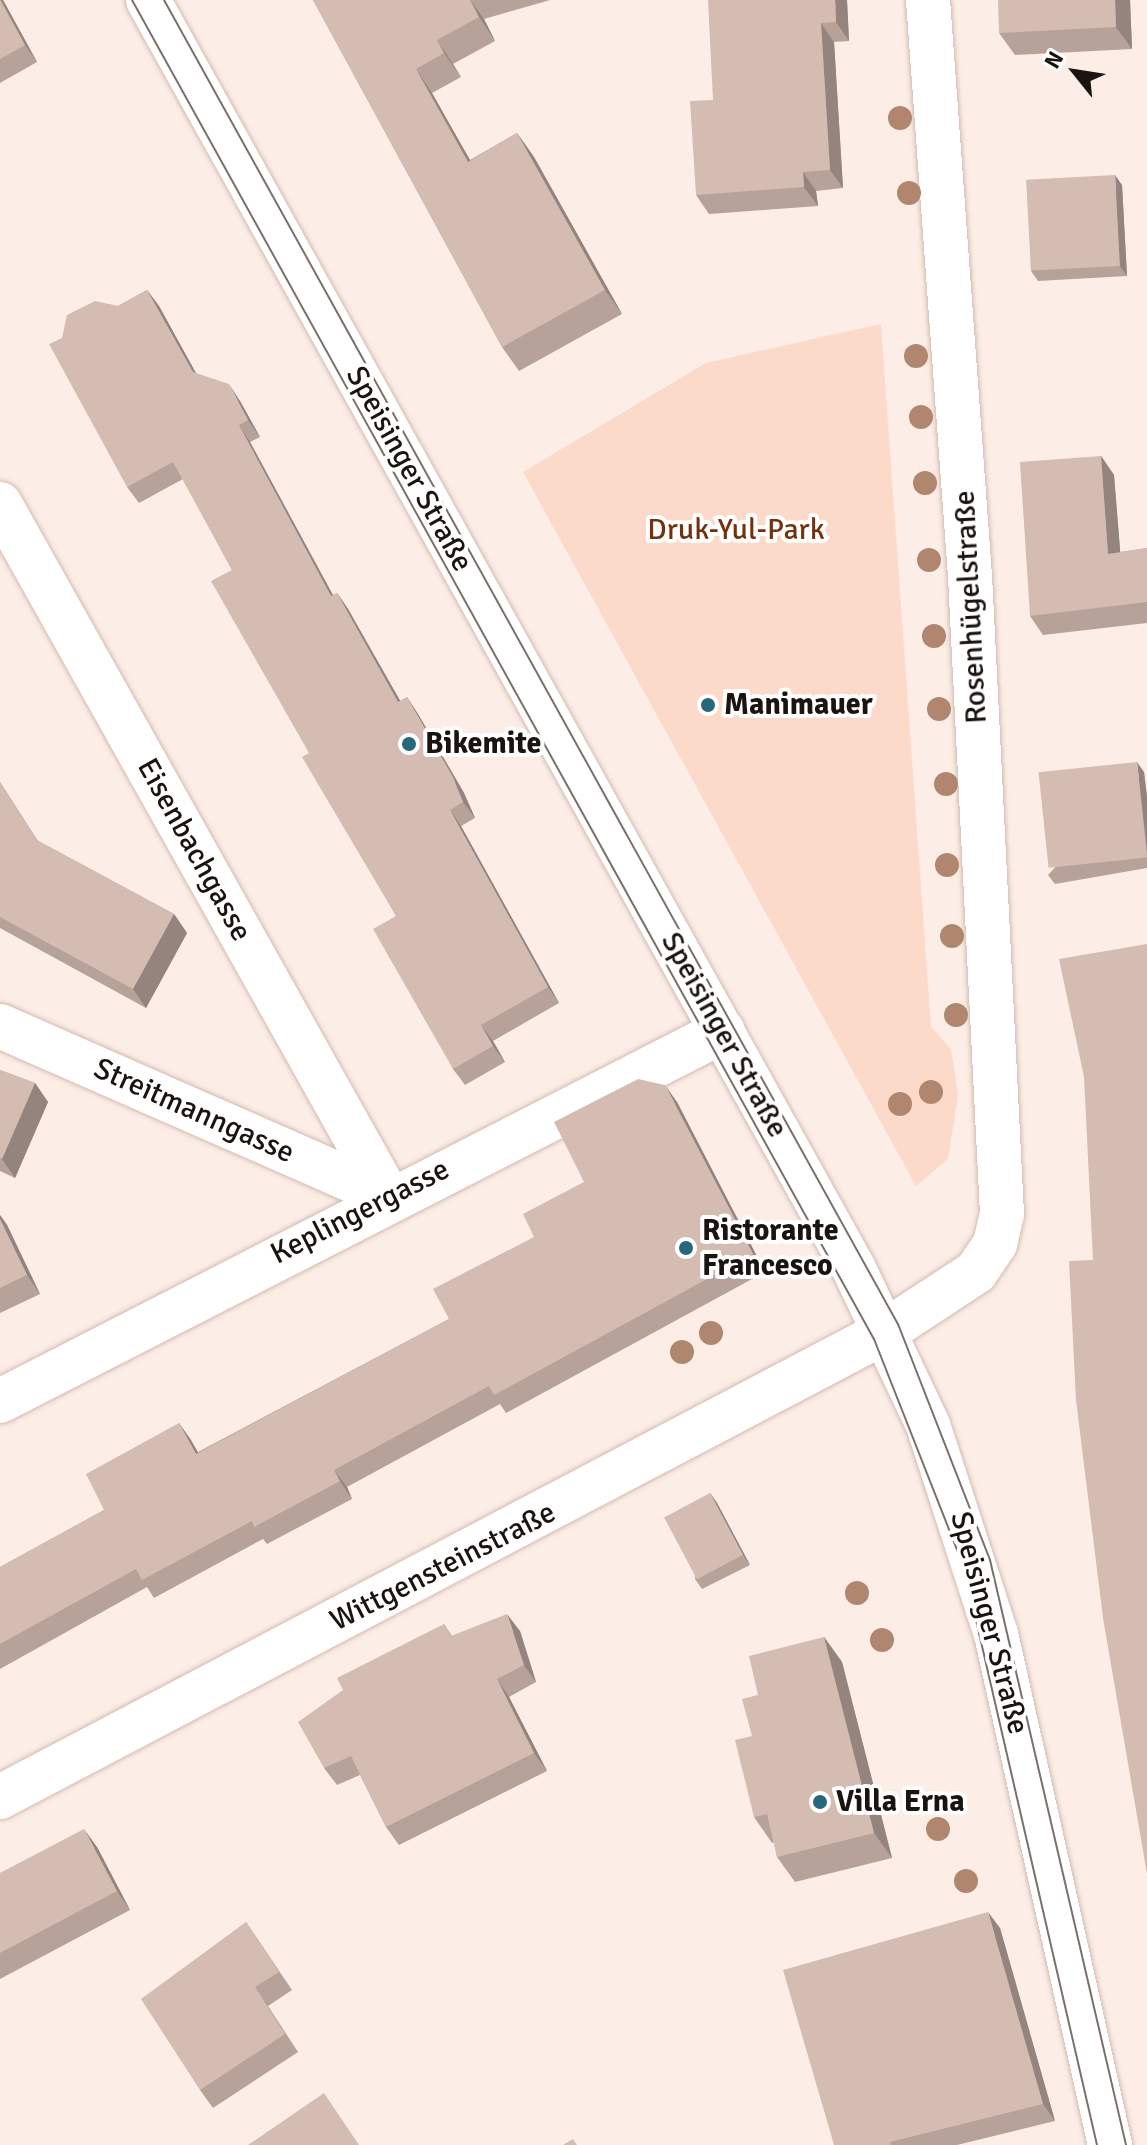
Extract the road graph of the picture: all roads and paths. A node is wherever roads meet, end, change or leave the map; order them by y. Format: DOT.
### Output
graph roads {
  1 [pos="148,0"];
  2 [pos="928,0"];
  3 [pos="0,504"];
  4 [pos="0,1026"];
  5 [pos="723,1031"];
  6 [pos="388,1196"];
  7 [pos="1002,1214"];
  8 [pos="883,1333"];
  9 [pos="0,1401"];
  10 [pos="0,1797"];
  11 [pos="1110,2145"];
  1 -- 5 [label="main road, Speisinger Straße"];
  2 -- 7 [label="main road, Rosenhügelstraße"];
  3 -- 6 [label="main road, Eisenbachgasse"];
  4 -- 6 [label="main road, Streitmanngasse"];
  5 -- 6 [label="main road, Keplingergasse"];
  5 -- 8 [label="main road, Speisinger Straße"];
  6 -- 9 [label="main road, Keplingergasse"];
  7 -- 8 [label="main road, Wittgensteinstraße"];
  8 -- 10 [label="main road, Wittgensteinstraße"];
  8 -- 11 [label="main road, Speisinger Straße"];
}
